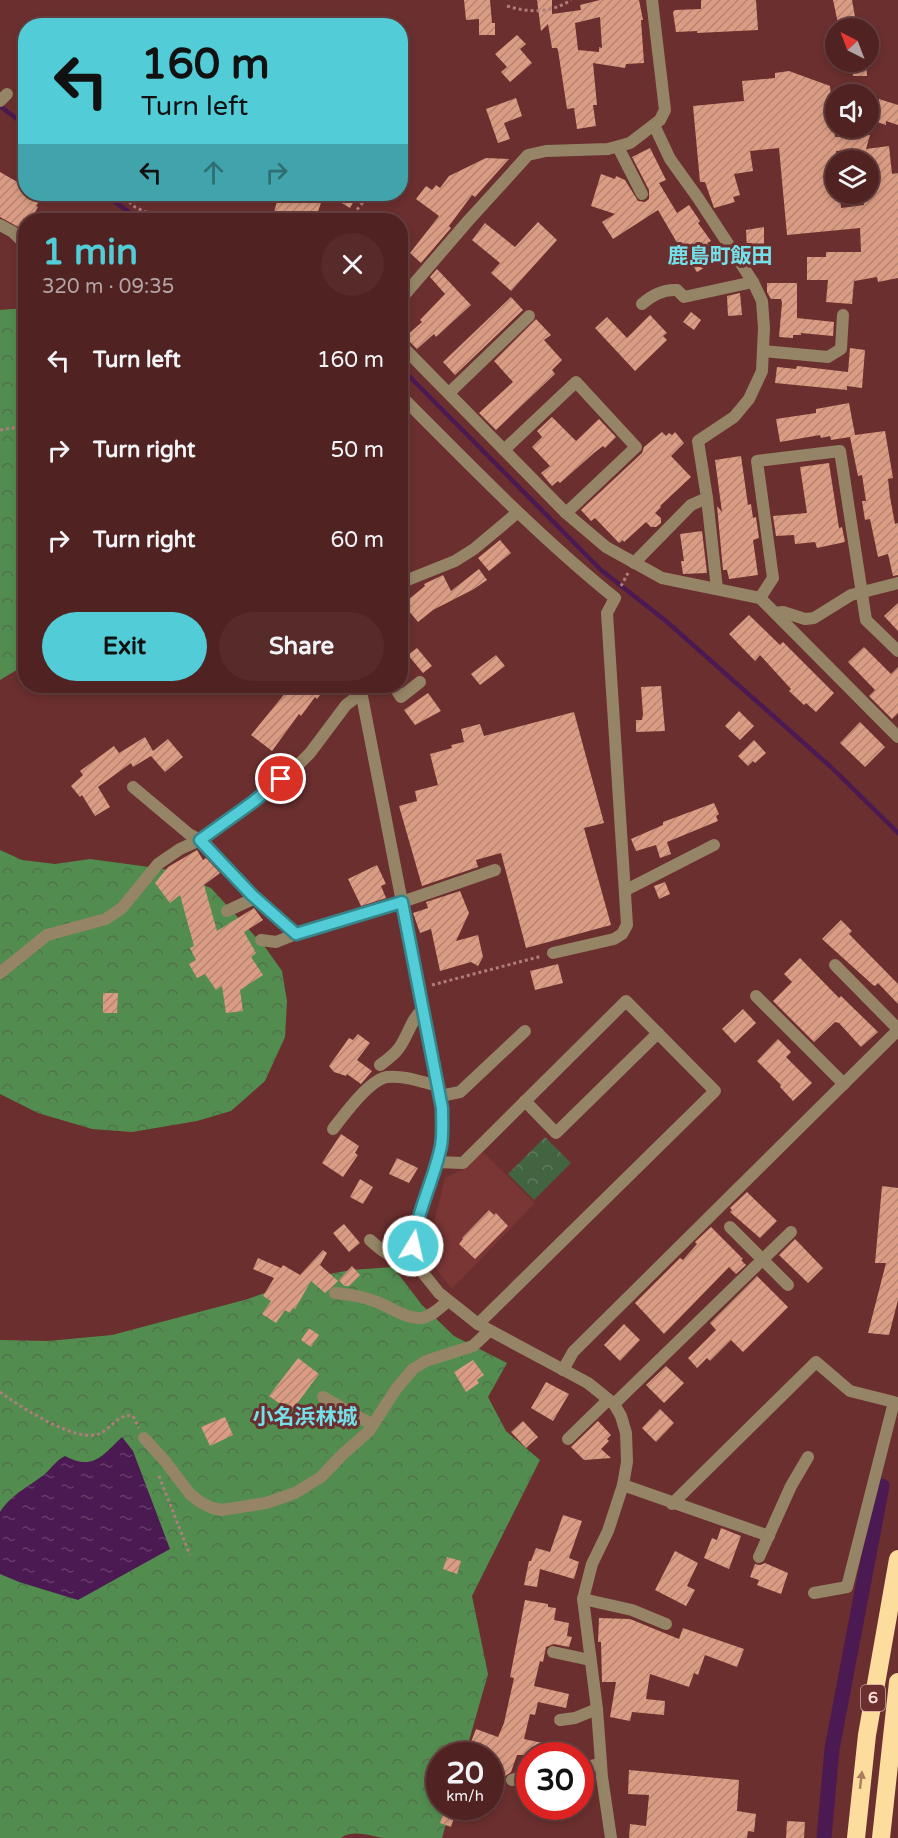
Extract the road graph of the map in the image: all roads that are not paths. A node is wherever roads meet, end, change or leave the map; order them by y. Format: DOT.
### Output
graph roads {
  1 [pos="652,0"];
  2 [pos="654,125"];
  3 [pos="618,147"];
  4 [pos="642,194"];
  5 [pos="0,225"];
  6 [pos="18,238"];
  7 [pos="753,282"];
  8 [pos="408,291"];
  9 [pos="642,304"];
  10 [pos="843,315"];
  11 [pos="529,316"];
  12 [pos="763,351"];
  13 [pos="408,352"];
  14 [pos="449,393"];
  15 [pos="408,403"];
  16 [pos="504,450"];
  17 [pos="707,498"];
  18 [pos="517,513"];
  19 [pos="566,513"];
  20 [pos="634,563"];
  21 [pos="408,580"];
  22 [pos="898,584"];
  23 [pos="717,589"];
  24 [pos="862,592"];
  25 [pos="760,598"];
  26 [pos="775,613"];
  27 [pos="898,651"];
  28 [pos="420,682"];
  29 [pos="408,691"];
  30 [pos="357,693"];
  31 [pos="362,693"];
  32 [pos="898,737"];
  33 [pos="133,787"];
  34 [pos="200,840"];
  35 [pos="714,845"];
  36 [pos="495,870"];
  37 [pos="626,890"];
  38 [pos="255,898"];
  39 [pos="402,902"];
  40 [pos="227,911"];
  41 [pos="296,934"];
  42 [pos="261,940"];
  43 [pos="553,953"];
  44 [pos="835,965"];
  45 [pos="0,973"];
  46 [pos="756,996"];
  47 [pos="423,1009"];
  48 [pos="898,1030"];
  49 [pos="525,1031"];
  50 [pos="658,1033"];
  51 [pos="380,1065"];
  52 [pos="844,1084"];
  53 [pos="439,1091"];
  54 [pos="525,1101"];
  55 [pos="333,1129"];
  56 [pos="437,1162"];
  57 [pos="730,1227"];
  58 [pos="791,1232"];
  59 [pos="370,1240"];
  60 [pos="415,1257"];
  61 [pos="762,1258"];
  62 [pos="788,1285"];
  63 [pos="335,1293"];
  64 [pos="448,1301"];
  65 [pos="478,1324"];
  66 [pos="489,1330"];
  67 [pos="563,1370"];
  68 [pos="324,1397"];
  69 [pos="611,1402"];
  70 [pos="373,1425"];
  71 [pos="144,1438"];
  72 [pos="568,1439"];
  73 [pos="808,1457"];
  74 [pos="623,1485"];
  75 [pos="672,1504"];
  76 [pos="769,1536"];
  77 [pos="759,1557"];
  78 [pos="898,1559"];
  79 [pos="814,1593"];
  80 [pos="583,1599"];
  81 [pos="666,1624"];
  82 [pos="554,1652"];
  83 [pos="590,1660"];
  84 [pos="898,1682"];
  85 [pos="597,1709"];
  86 [pos="560,1720"];
  87 [pos="602,1764"];
  88 [pos="594,1765"];
  89 [pos="516,1778"];
  90 [pos="512,1780"];
  91 [pos="611,1838"];
  92 [pos="856,1838"];
  93 [pos="881,1838"];
  1 -- 2 [label="street"];
  2 -- 3 [label="street"];
  2 -- 7 [label="street"];
  3 -- 4 [label="street"];
  3 -- 8 [label="street"];
  5 -- 6 [label="street"];
  7 -- 9 [label="street"];
  7 -- 12 [label="street"];
  10 -- 12 [label="street"];
  11 -- 14 [label="street"];
  12 -- 17 [label="street"];
  13 -- 14 [label="street"];
  14 -- 16 [label="street"];
  15 -- 18 [label="street"];
  16 -- 19 [label="street"];
  16 -- 19 [label="street"];
  17 -- 20 [label="street"];
  17 -- 23 [label="street"];
  18 -- 21 [label="street"];
  18 -- 37 [label="street"];
  19 -- 20 [label="street"];
  20 -- 23 [label="street"];
  22 -- 24 [label="street"];
  23 -- 25 [label="street"];
  24 -- 25 [label="street"];
  24 -- 26 [label="street"];
  24 -- 27 [label="street"];
  25 -- 26 [label="street"];
  26 -- 32 [label="street"];
  28 -- 29 [label="street"];
  30 -- 34 [label="street"];
  31 -- 39 [label="street"];
  33 -- 34 [label="street"];
  34 -- 38 [label="street"];
  34 -- 45 [label="street"];
  35 -- 37 [label="street"];
  36 -- 39 [label="street"];
  37 -- 43 [label="street"];
  38 -- 40 [label="street"];
  38 -- 41 [label="street"];
  39 -- 41 [label="street"];
  39 -- 47 [label="street"];
  41 -- 42 [label="street"];
  44 -- 48 [label="street"];
  46 -- 52 [label="street"];
  47 -- 51 [label="street"];
  47 -- 53 [label="street"];
  48 -- 52 [label="street"];
  49 -- 53 [label="street"];
  50 -- 54 [label="street"];
  50 -- 54 [label="street"];
  50 -- 65 [label="street"];
  52 -- 67 [label="street"];
  53 -- 55 [label="street"];
  53 -- 56 [label="street"];
  54 -- 56 [label="street"];
  56 -- 60 [label="street"];
  57 -- 61 [label="street"];
  58 -- 61 [label="street"];
  59 -- 60 [label="street"];
  60 -- 64 [label="street"];
  61 -- 62 [label="street"];
  61 -- 69 [label="street"];
  63 -- 64 [label="street"];
  64 -- 65 [label="street"];
  65 -- 66 [label="street"];
  66 -- 67 [label="street"];
  66 -- 70 [label="street"];
  67 -- 69 [label="street"];
  68 -- 70 [label="street"];
  69 -- 72 [label="street"];
  69 -- 74 [label="street"];
  70 -- 71 [label="street"];
  73 -- 76 [label="street"];
  74 -- 75 [label="street"];
  74 -- 80 [label="street"];
  75 -- 76 [label="street"];
  75 -- 79 [label="street"];
  76 -- 77 [label="street"];
  92 -- 78 [label="highway, 6, one-way"];
  80 -- 81 [label="street"];
  80 -- 83 [label="street"];
  82 -- 83 [label="street"];
  83 -- 85 [label="street"];
  84 -- 93 [label="highway, 6"];
  85 -- 86 [label="street"];
  85 -- 87 [label="street"];
  87 -- 88 [label="street"];
  87 -- 91 [label="street"];
  89 -- 90 [label="street"];
}
